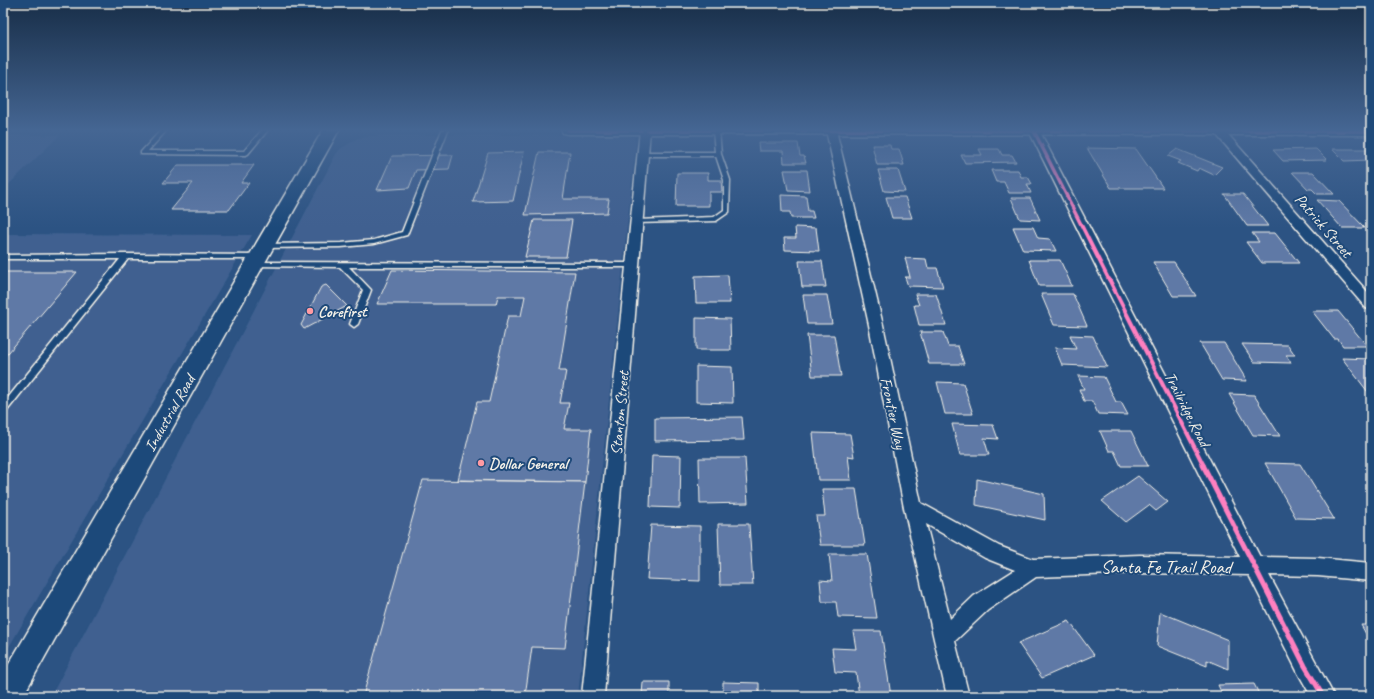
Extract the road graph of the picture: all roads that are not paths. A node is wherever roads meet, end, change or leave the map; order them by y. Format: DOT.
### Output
graph roads {
  1 [pos="312,163"];
  2 [pos="432,163"];
  3 [pos="642,163"];
  4 [pos="721,163"];
  5 [pos="839,163"];
  6 [pos="1050,163"];
  7 [pos="1247,163"];
  8 [pos="637,222"];
  9 [pos="127,256"];
  10 [pos="259,256"];
  11 [pos="3,257"];
  12 [pos="342,264"];
  13 [pos="633,265"];
  14 [pos="1371,305"];
  15 [pos="354,324"];
  16 [pos="3,410"];
  17 [pos="913,508"];
  18 [pos="1254,566"];
  19 [pos="1033,568"];
  20 [pos="1371,572"];
  21 [pos="945,637"];
  22 [pos="7,696"];
  23 [pos="593,696"];
  24 [pos="958,696"];
  25 [pos="1323,696"];
  1 -- 10 [label="main road, Industrial Road"];
  2 -- 10 [label="lane"];
  3 -- 8 [label="street, Stanton Street"];
  4 -- 8 [label="lane"];
  5 -- 17 [label="street, Frontier Way"];
  6 -- 18 [label="street, Trailridge Road"];
  7 -- 14 [label="street, Patrick Street"];
  8 -- 13 [label="street, Stanton Street"];
  9 -- 10 [label="lane"];
  9 -- 11 [label="lane"];
  9 -- 16 [label="lane"];
  10 -- 12 [label="lane"];
  10 -- 22 [label="main road, Industrial Road"];
  12 -- 13 [label="lane"];
  12 -- 15 [label="lane"];
  13 -- 23 [label="street, Stanton Street"];
  17 -- 19 [label="street, Santa Fe Trail Road"];
  17 -- 21 [label="street, Frontier Way"];
  18 -- 19 [label="street, Santa Fe Trail Road"];
  18 -- 20 [label="street, Santa Fe Trail Road"];
  18 -- 25 [label="street, Trailridge Road"];
  19 -- 21 [label="street"];
  21 -- 24 [label="street, Frontier Way"];
}
